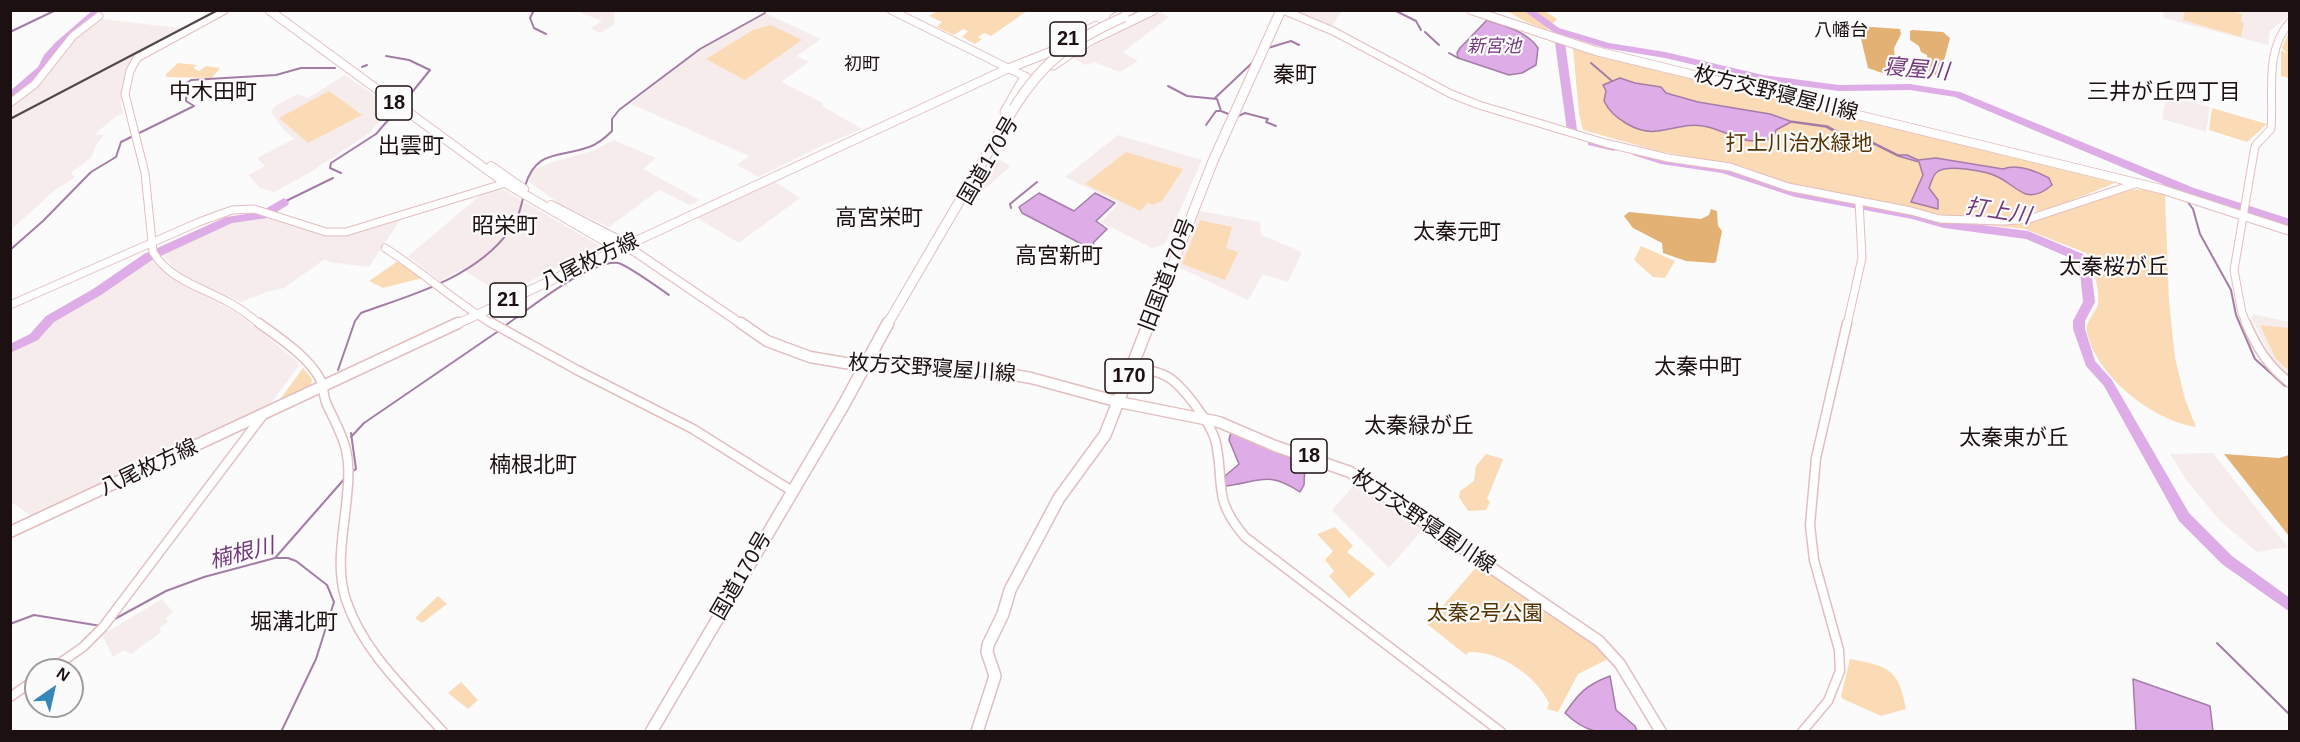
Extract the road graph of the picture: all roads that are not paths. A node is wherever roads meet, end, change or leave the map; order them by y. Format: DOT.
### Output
graph roads {
  1 [pos="225,10"];
  2 [pos="269,10"];
  3 [pos="278,10"];
  4 [pos="891,10"];
  5 [pos="1140,10"];
  6 [pos="1153,10"];
  7 [pos="1282,10"];
  8 [pos="1472,10"];
  9 [pos="99,16"];
  10 [pos="1126,17"];
  11 [pos="2289,22"];
  12 [pos="1006,69"];
  13 [pos="1024,77"];
  14 [pos="1037,83"];
  15 [pos="10,103"];
  16 [pos="508,182"];
  17 [pos="2138,183"];
  18 [pos="1860,204"];
  19 [pos="2245,210"];
  20 [pos="954,211"];
  21 [pos="2289,231"];
  22 [pos="150,244"];
  23 [pos="624,246"];
  24 [pos="385,248"];
  25 [pos="10,305"];
  26 [pos="477,315"];
  27 [pos="868,362"];
  28 [pos="1133,366"];
  29 [pos="2289,383"];
  30 [pos="322,387"];
  31 [pos="1119,402"];
  32 [pos="263,415"];
  33 [pos="1207,419"];
  34 [pos="792,491"];
  35 [pos="10,532"];
  36 [pos="67,658"];
  37 [pos="24,688"];
  38 [pos="10,697"];
  39 [pos="443,732"];
  40 [pos="651,732"];
  41 [pos="977,732"];
  42 [pos="1501,732"];
  43 [pos="1661,732"];
  44 [pos="1802,732"];
  1 -- 22 [label="street"];
  2 -- 16 [label="main road, 枚方交野寝屋川線 / 18"];
  3 -- 16 [label="main road, 枚方交野寝屋川線 / 18"];
  4 -- 12 [label="street"];
  5 -- 10 [label="highway, 国道170号"];
  6 -- 10 [label="highway, 国道170号"];
  7 -- 18 [label="street"];
  7 -- 28 [label="highway, 旧国道170号 / 170"];
  8 -- 17 [label="main road, 枚方交野寝屋川線"];
  9 -- 15 [label="street"];
  10 -- 12 [label="main road, 八尾枚方線 / 21"];
  10 -- 12 [label="main road, 八尾枚方線 / 21"];
  10 -- 14 [label="highway, 国道170号"];
  10 -- 20 [label="highway, 国道170号, bridge"];
  11 -- 19 [label="street"];
  12 -- 13 [label="street"];
  12 -- 23 [label="main road, 八尾枚方線 / 21"];
  13 -- 14 [label="street"];
  13 -- 20 [label="highway"];
  14 -- 27 [label="highway, 国道170号"];
  16 -- 22 [label="street"];
  16 -- 23 [label="main road, 枚方交野寝屋川線 / 18"];
  17 -- 18 [label="street"];
  17 -- 19 [label="main road, 枚方交野寝屋川線"];
  18 -- 44 [label="street"];
  19 -- 21 [label="main road, 枚方交野寝屋川線"];
  19 -- 29 [label="street"];
  20 -- 27 [label="highway, 国道170号"];
  22 -- 25 [label="street"];
  22 -- 30 [label="street"];
  23 -- 26 [label="main road, 八尾枚方線 / 21"];
  23 -- 27 [label="main road, 枚方交野寝屋川線 / 18"];
  24 -- 26 [label="street"];
  26 -- 30 [label="main road, 八尾枚方線 / 21"];
  26 -- 34 [label="street"];
  27 -- 31 [label="main road, 枚方交野寝屋川線 / 18"];
  27 -- 34 [label="highway, 国道170号"];
  28 -- 31 [label="highway, 旧国道170号 / 170"];
  28 -- 33 [label="street"];
  30 -- 32 [label="main road, 八尾枚方線 / 21"];
  30 -- 39 [label="street"];
  31 -- 33 [label="main road, 枚方交野寝屋川線 / 18"];
  31 -- 41 [label="highway, 旧国道170号 / 170"];
  32 -- 35 [label="main road, 八尾枚方線 / 21"];
  32 -- 36 [label="street"];
  33 -- 42 [label="street"];
  33 -- 43 [label="main road, 枚方交野寝屋川線 / 18"];
  34 -- 40 [label="highway, 国道170号"];
  37 -- 38 [label="street"];
}
